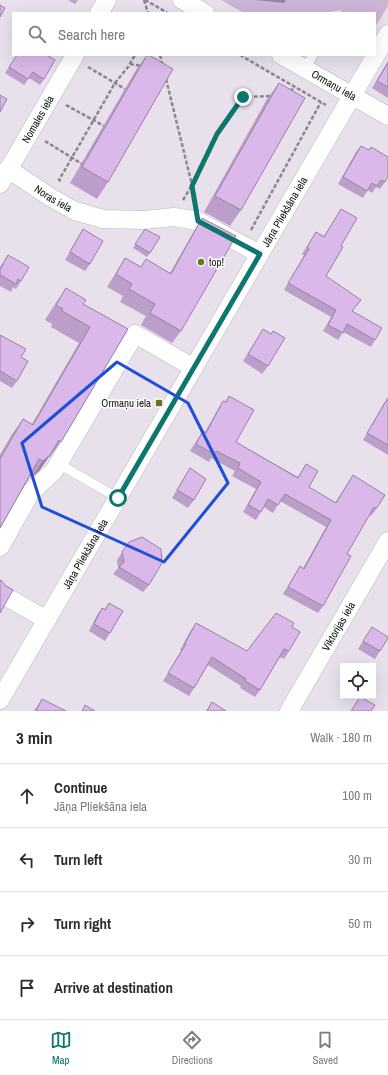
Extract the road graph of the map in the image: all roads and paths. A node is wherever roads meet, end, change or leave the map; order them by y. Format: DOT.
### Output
graph roads {
  1 [pos="107,0"];
  2 [pos="145,0"];
  3 [pos="182,0"];
  4 [pos="100,12"];
  5 [pos="148,12"];
  6 [pos="162,12"];
  7 [pos="203,12"];
  8 [pos="382,38"];
  9 [pos="376,50"];
  10 [pos="135,56"];
  11 [pos="160,56"];
  12 [pos="242,56"];
  13 [pos="285,56"];
  14 [pos="373,56"];
  15 [pos="74,57"];
  16 [pos="309,62"];
  17 [pos="130,64"];
  18 [pos="163,66"];
  19 [pos="144,67"];
  20 [pos="164,72"];
  21 [pos="115,83"];
  22 [pos="294,86"];
  23 [pos="125,90"];
  24 [pos="353,95"];
  25 [pos="51,96"];
  26 [pos="273,96"];
  27 [pos="288,96"];
  28 [pos="321,102"];
  29 [pos="342,114"];
  30 [pos="388,116"];
  31 [pos="94,121"];
  32 [pos="104,126"];
  33 [pos="30,132"];
  34 [pos="72,159"];
  35 [pos="82,164"];
  36 [pos="4,177"];
  37 [pos="65,184"];
  38 [pos="192,186"];
  39 [pos="174,217"];
  40 [pos="198,221"];
  41 [pos="243,245"];
  42 [pos="260,254"];
  43 [pos="194,368"];
  44 [pos="59,464"];
  45 [pos="118,498"];
  46 [pos="388,541"];
  47 [pos="0,547"];
  48 [pos="0,593"];
  49 [pos="47,620"];
  50 [pos="0,700"];
  51 [pos="289,711"];
  1 -- 4 [label="street"];
  2 -- 5 [label="path"];
  2 -- 6 [label="path"];
  3 -- 7 [label="street"];
  8 -- 9 [label="street, Jāņa Pliekšāna iela"];
  10 -- 17 [label="path"];
  11 -- 18 [label="path"];
  12 -- 22 [label="path"];
  13 -- 16 [label="street, Ormaņu iela"];
  14 -- 24 [label="street, Jāņa Pliekšāna iela"];
  15 -- 21 [label="path"];
  15 -- 25 [label="street, Nomales iela"];
  16 -- 24 [label="street, Ormaņu iela"];
  17 -- 19 [label="path"];
  17 -- 21 [label="path"];
  20 -- 38 [label="path"];
  21 -- 23 [label="path"];
  21 -- 31 [label="path"];
  22 -- 27 [label="path"];
  22 -- 28 [label="path"];
  24 -- 29 [label="street, Jāņa Pliekšāna iela"];
  24 -- 30 [label="street, Ormaņu iela"];
  25 -- 31 [label="path"];
  25 -- 33 [label="street, Nomales iela"];
  26 -- 38 [label="path"];
  28 -- 29 [label="path"];
  28 -- 41 [label="path"];
  29 -- 42 [label="street, Jāņa Pliekšāna iela"];
  31 -- 32 [label="path"];
  31 -- 34 [label="path"];
  33 -- 34 [label="path"];
  33 -- 36 [label="street, Nomales iela"];
  34 -- 35 [label="path"];
  34 -- 37 [label="path"];
  36 -- 39 [label="street, Noras iela"];
  38 -- 39 [label="path"];
  38 -- 40 [label="path"];
  39 -- 40 [label="street, Noras iela"];
  40 -- 41 [label="street, Noras iela"];
  41 -- 42 [label="street, Noras iela"];
  42 -- 43 [label="street, Jāņa Pliekšāna iela"];
  43 -- 44 [label="street"];
  43 -- 45 [label="street, Jāņa Pliekšāna iela"];
  44 -- 45 [label="lane"];
  44 -- 47 [label="street"];
  45 -- 49 [label="street, Jāņa Pliekšāna iela"];
  46 -- 51 [label="street, Viktorijas iela"];
  48 -- 49 [label="street"];
  49 -- 50 [label="street, Jāņa Pliekšāna iela"];
}
